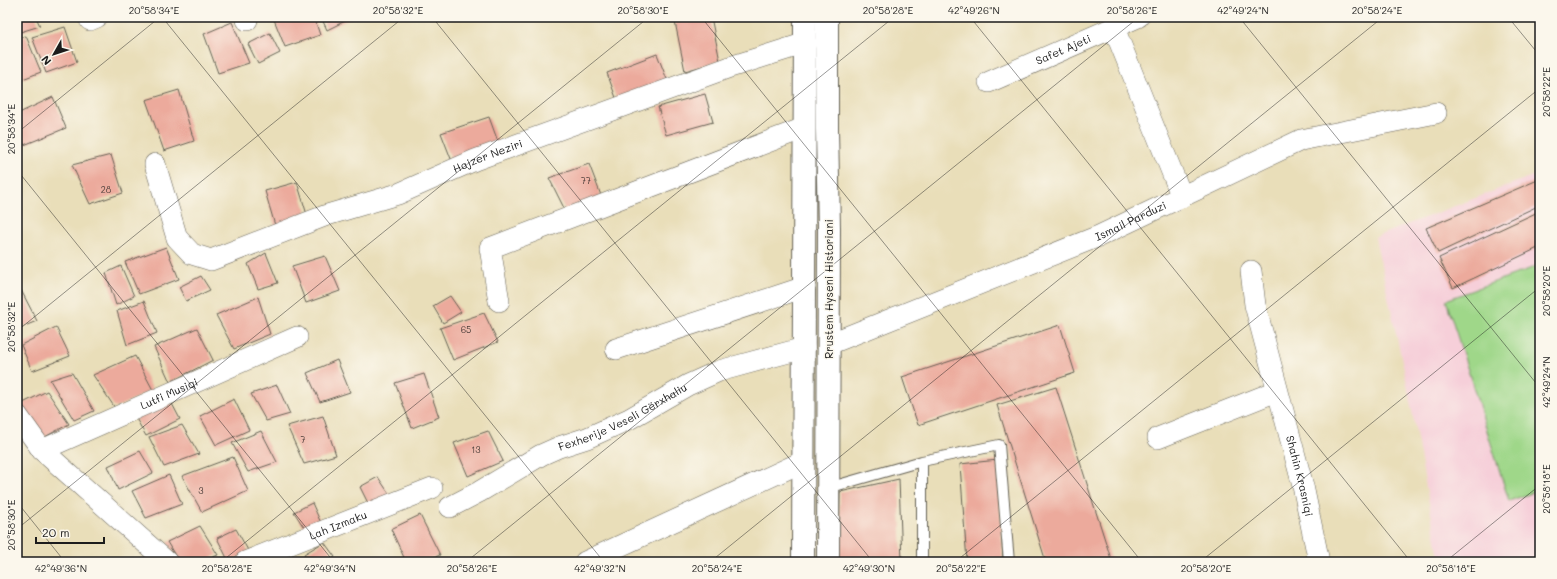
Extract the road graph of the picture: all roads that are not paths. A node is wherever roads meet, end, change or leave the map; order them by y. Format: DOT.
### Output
graph roads {
  1 [pos="804,17"];
  2 [pos="827,17"];
  3 [pos="1138,17"];
  4 [pos="1114,28"];
  5 [pos="806,43"];
  6 [pos="988,82"];
  7 [pos="1436,113"];
  8 [pos="804,128"];
  9 [pos="155,164"];
  10 [pos="1182,197"];
  11 [pos="1251,271"];
  12 [pos="804,287"];
  13 [pos="499,301"];
  14 [pos="297,337"];
  15 [pos="829,344"];
  16 [pos="804,348"];
  17 [pos="616,349"];
  18 [pos="1277,391"];
  19 [pos="17,415"];
  20 [pos="1158,438"];
  21 [pos="42,450"];
  22 [pos="922,461"];
  23 [pos="802,462"];
  24 [pos="432,488"];
  25 [pos="828,488"];
  26 [pos="450,507"];
  27 [pos="596,560"];
  28 [pos="167,562"];
  29 [pos="245,562"];
  30 [pos="803,562"];
  31 [pos="828,562"];
  32 [pos="922,562"];
  33 [pos="1009,562"];
  34 [pos="1318,562"];
  1 -- 5 [label="main road"];
  2 -- 15 [label="main road, Rrustem Hyseni Historiani"];
  3 -- 4 [label="street, Safet Ajeti"];
  4 -- 6 [label="street, Safet Ajeti"];
  4 -- 10 [label="street"];
  5 -- 8 [label="main road"];
  5 -- 9 [label="street, Hajzer Neziri"];
  7 -- 10 [label="street, Ismail Parduzi"];
  8 -- 12 [label="main road"];
  8 -- 13 [label="street"];
  10 -- 15 [label="street, Ismail Parduzi"];
  11 -- 18 [label="street, Shahin Krasniqi"];
  12 -- 16 [label="main road"];
  12 -- 17 [label="street"];
  14 -- 21 [label="street, Lutfi Musiqi"];
  15 -- 25 [label="main road, Rrustem Hyseni Historiani"];
  16 -- 23 [label="main road"];
  16 -- 26 [label="street, Fexherije Veseli Gërxhaliu"];
  18 -- 20 [label="street"];
  18 -- 34 [label="street, Shahin Krasniqi"];
  19 -- 21 [label="street"];
  21 -- 28 [label="street"];
  22 -- 25 [label="lane"];
  22 -- 32 [label="lane"];
  22 -- 33 [label="lane"];
  23 -- 27 [label="street"];
  23 -- 30 [label="main road"];
  24 -- 29 [label="street, Lah Izmaku"];
  25 -- 31 [label="main road, Rrustem Hyseni Historiani"];
}
